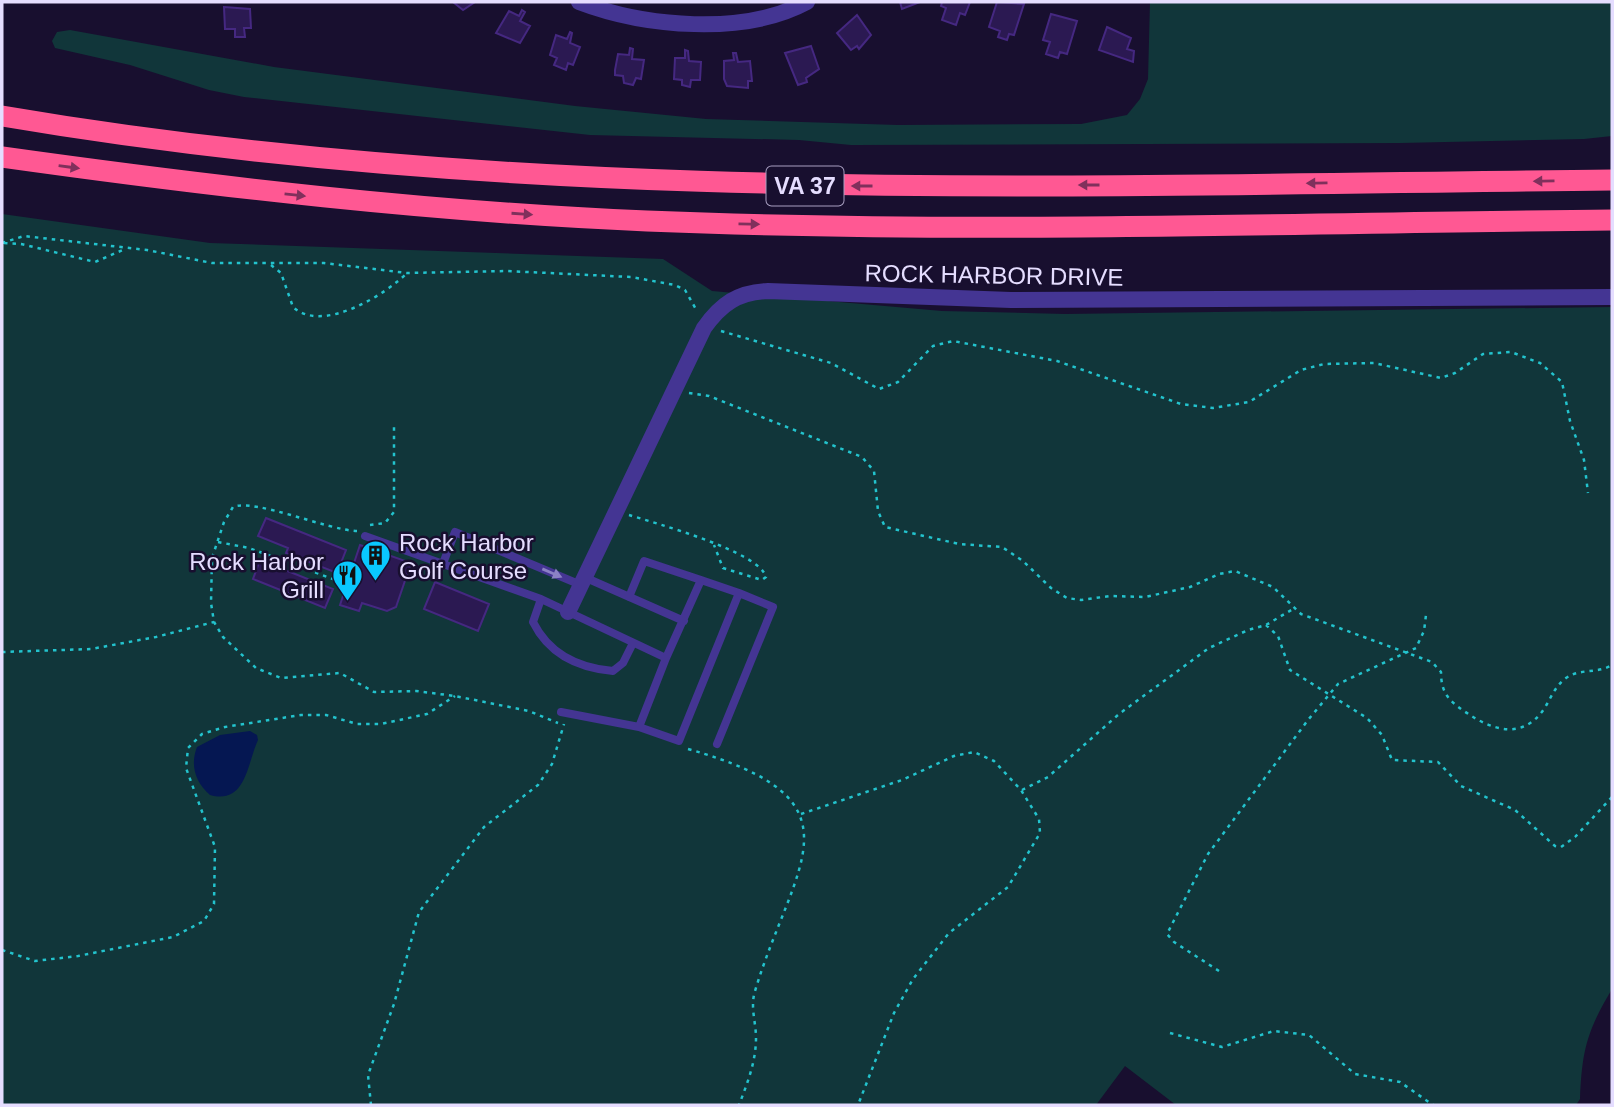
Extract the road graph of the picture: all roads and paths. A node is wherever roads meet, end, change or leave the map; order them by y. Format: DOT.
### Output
graph roads {
  1 [pos="579,2"];
  2 [pos="807,2"];
  3 [pos="2,116"];
  4 [pos="2,157"];
  5 [pos="1612,180"];
  6 [pos="1612,220"];
  7 [pos="2,243"];
  8 [pos="129,249"];
  9 [pos="268,263"];
  10 [pos="407,273"];
  11 [pos="1612,297"];
  12 [pos="704,328"];
  13 [pos="671,394"];
  14 [pos="394,427"];
  15 [pos="1588,493"];
  16 [pos="615,510"];
  17 [pos="350,531"];
  18 [pos="366,534"];
  19 [pos="218,542"];
  20 [pos="714,545"];
  21 [pos="442,566"];
  22 [pos="701,580"];
  23 [pos="583,581"];
  24 [pos="341,582"];
  25 [pos="739,593"];
  26 [pos="629,597"];
  27 [pos="541,599"];
  28 [pos="1293,609"];
  29 [pos="568,612"];
  30 [pos="1426,615"];
  31 [pos="684,621"];
  32 [pos="214,622"];
  33 [pos="1266,625"];
  34 [pos="633,643"];
  35 [pos="2,652"];
  36 [pos="1409,652"];
  37 [pos="666,658"];
  38 [pos="1612,665"];
  39 [pos="1328,695"];
  40 [pos="455,696"];
  41 [pos="561,712"];
  42 [pos="564,724"];
  43 [pos="574,726"];
  44 [pos="639,727"];
  45 [pos="716,744"];
  46 [pos="678,746"];
  47 [pos="1021,790"];
  48 [pos="1612,797"];
  49 [pos="801,814"];
  50 [pos="2,950"];
  51 [pos="1219,971"];
  52 [pos="1170,1033"];
  53 [pos="371,1105"];
  54 [pos="739,1105"];
  55 [pos="858,1105"];
  56 [pos="1433,1105"];
  1 -- 2 [label="street"];
  5 -- 3 [label="highway, VA 37, one-way"];
  4 -- 6 [label="highway, VA 37, one-way"];
  7 -- 8 [label="path"];
  7 -- 8 [label="path"];
  8 -- 9 [label="path"];
  9 -- 10 [label="path"];
  9 -- 10 [label="path"];
  10 -- 12 [label="path"];
  11 -- 12 [label="street, ROCK HARBOR DRIVE"];
  12 -- 13 [label="street, ROCK HARBOR DRIVE"];
  12 -- 15 [label="path"];
  13 -- 16 [label="street, ROCK HARBOR DRIVE"];
  13 -- 28 [label="path"];
  14 -- 17 [label="path"];
  16 -- 20 [label="path"];
  16 -- 23 [label="street, ROCK HARBOR DRIVE"];
  17 -- 18 [label="path"];
  17 -- 19 [label="path"];
  18 -- 21 [label="lane"];
  19 -- 24 [label="path"];
  19 -- 32 [label="path"];
  20 -- 20 [label="path"];
  21 -- 23 [label="lane, one-way"];
  21 -- 27 [label="lane"];
  22 -- 25 [label="lane"];
  22 -- 26 [label="lane"];
  22 -- 31 [label="lane"];
  23 -- 26 [label="lane"];
  23 -- 29 [label="street, ROCK HARBOR DRIVE"];
  25 -- 44 [label="lane"];
  25 -- 45 [label="lane"];
  26 -- 31 [label="lane"];
  27 -- 29 [label="lane"];
  27 -- 34 [label="lane"];
  28 -- 33 [label="path"];
  28 -- 36 [label="path"];
  29 -- 34 [label="lane"];
  30 -- 36 [label="path"];
  31 -- 37 [label="lane"];
  32 -- 35 [label="path"];
  32 -- 40 [label="path"];
  33 -- 39 [label="path"];
  33 -- 47 [label="path"];
  34 -- 37 [label="lane"];
  36 -- 38 [label="path"];
  36 -- 39 [label="path"];
  37 -- 44 [label="lane"];
  39 -- 48 [label="path"];
  39 -- 51 [label="path"];
  40 -- 42 [label="path"];
  40 -- 50 [label="path"];
  41 -- 44 [label="lane"];
  42 -- 43 [label="path"];
  42 -- 53 [label="path"];
  46 -- 49 [label="path"];
  47 -- 49 [label="path"];
  47 -- 55 [label="path"];
  49 -- 54 [label="path"];
  52 -- 56 [label="path"];
}
